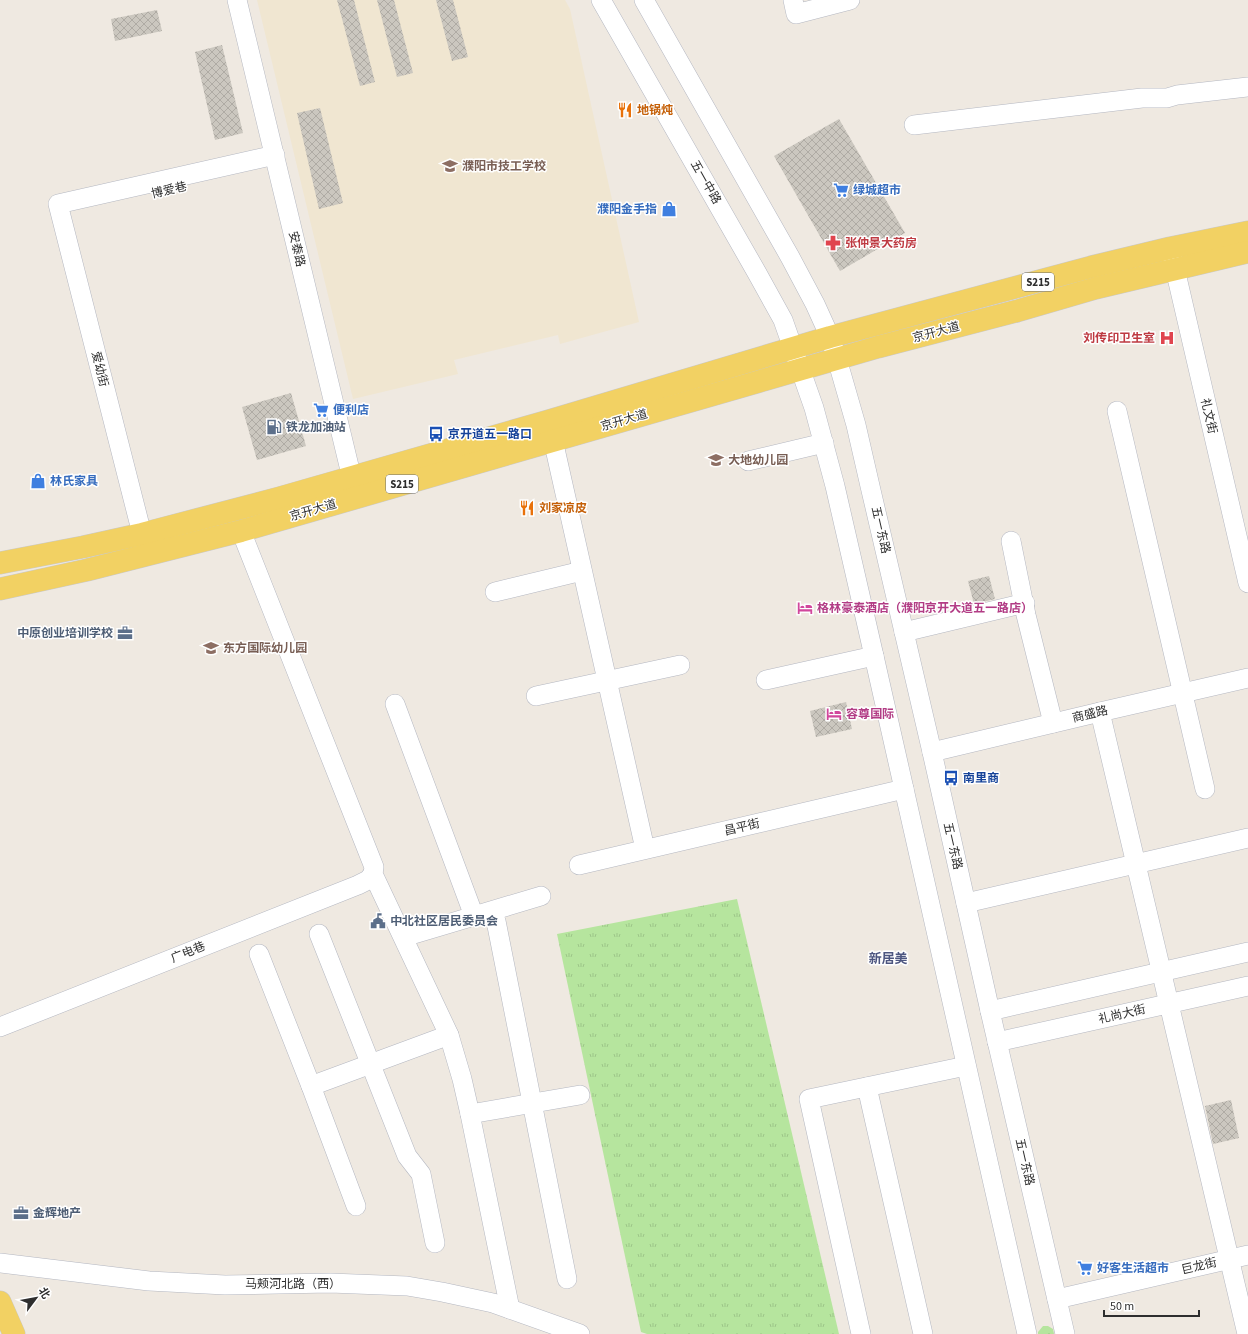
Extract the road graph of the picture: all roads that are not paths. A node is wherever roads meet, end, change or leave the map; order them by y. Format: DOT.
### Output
graph roads {
  1 [pos="237,0"];
  2 [pos="601,0"];
  3 [pos="644,0"];
  4 [pos="793,0"];
  5 [pos="850,0"];
  6 [pos="1248,87"];
  7 [pos="914,125"];
  8 [pos="276,160"];
  9 [pos="60,210"];
  10 [pos="1248,232"];
  11 [pos="1170,248"];
  12 [pos="1248,252"];
  13 [pos="1175,269"];
  14 [pos="830,337"];
  15 [pos="794,348"];
  16 [pos="837,359"];
  17 [pos="801,369"];
  18 [pos="1117,411"];
  19 [pos="553,440"];
  20 [pos="824,443"];
  21 [pos="748,461"];
  22 [pos="352,476"];
  23 [pos="357,497"];
  24 [pos="241,531"];
  25 [pos="142,534"];
  26 [pos="1011,541"];
  27 [pos="0,563"];
  28 [pos="582,571"];
  29 [pos="1248,583"];
  30 [pos="0,589"];
  31 [pos="495,592"];
  32 [pos="1025,603"];
  33 [pos="904,632"];
  34 [pos="874,656"];
  35 [pos="680,665"];
  36 [pos="1248,678"];
  37 [pos="607,680"];
  38 [pos="766,680"];
  39 [pos="1184,693"];
  40 [pos="536,696"];
  41 [pos="395,704"];
  42 [pos="1100,712"];
  43 [pos="1053,723"];
  44 [pos="932,752"];
  45 [pos="904,789"];
  46 [pos="1205,789"];
  47 [pos="1248,838"];
  48 [pos="645,849"];
  49 [pos="1136,864"];
  50 [pos="579,865"];
  51 [pos="373,874"];
  52 [pos="541,896"];
  53 [pos="966,903"];
  54 [pos="474,916"];
  55 [pos="496,921"];
  56 [pos="319,934"];
  57 [pos="404,937"];
  58 [pos="1248,952"];
  59 [pos="259,954"];
  60 [pos="1161,972"];
  61 [pos="1248,986"];
  62 [pos="1169,1003"];
  63 [pos="990,1011"];
  64 [pos="0,1027"];
  65 [pos="448,1035"];
  66 [pos="997,1042"];
  67 [pos="371,1064"];
  68 [pos="966,1066"];
  69 [pos="311,1086"];
  70 [pos="867,1087"];
  71 [pos="580,1095"];
  72 [pos="532,1103"];
  73 [pos="470,1114"];
  74 [pos="356,1206"];
  75 [pos="435,1243"];
  76 [pos="1248,1256"];
  77 [pos="1229,1260"];
  78 [pos="0,1263"];
  79 [pos="567,1279"];
  80 [pos="1057,1299"];
  81 [pos="0,1302"];
  82 [pos="510,1309"];
  83 [pos="14,1334"];
  84 [pos="580,1334"];
  85 [pos="861,1334"];
  86 [pos="924,1334"];
  87 [pos="1026,1334"];
  88 [pos="1065,1334"];
  89 [pos="1247,1334"];
  1 -- 8 [label="street, 安泰路"];
  2 -- 15 [label="street, 五一中路"];
  3 -- 14 [label="street"];
  4 -- 5 [label="street"];
  6 -- 7 [label="street"];
  8 -- 9 [label="street, 博爱巷"];
  8 -- 22 [label="street, 安泰路"];
  9 -- 25 [label="street, 爱幼街"];
  10 -- 11 [label="main road, 京开大道 / S215"];
  11 -- 13 [label="street, 礼文街"];
  11 -- 14 [label="main road, 京开大道 / S215"];
  12 -- 13 [label="main road, 京开大道 / S215"];
  13 -- 16 [label="main road, 京开大道 / S215"];
  13 -- 29 [label="street, 礼文街"];
  14 -- 15 [label="main road, 京开大道 / S215"];
  14 -- 16 [label="street"];
  15 -- 17 [label="street, 五一中路"];
  15 -- 22 [label="main road, 京开大道 / S215"];
  16 -- 17 [label="main road, 京开大道 / S215"];
  16 -- 33 [label="street, 五一东路"];
  17 -- 19 [label="main road, 京开大道 / S215"];
  17 -- 20 [label="street"];
  18 -- 39 [label="street"];
  19 -- 23 [label="main road, 京开大道 / S215"];
  19 -- 28 [label="street"];
  20 -- 21 [label="street"];
  20 -- 34 [label="street"];
  22 -- 23 [label="street, 安泰路"];
  22 -- 25 [label="main road, 京开大道 / S215"];
  23 -- 24 [label="main road, 京开大道 / S215"];
  24 -- 30 [label="main road, 京开大道 / S215"];
  24 -- 51 [label="street"];
  25 -- 27 [label="main road, 京开大道 / S215"];
  26 -- 32 [label="street"];
  28 -- 31 [label="street"];
  28 -- 37 [label="street"];
  32 -- 33 [label="street"];
  32 -- 43 [label="street"];
  33 -- 44 [label="street, 五一东路"];
  34 -- 38 [label="street"];
  34 -- 45 [label="street"];
  35 -- 37 [label="street"];
  36 -- 39 [label="street, 商盛路"];
  37 -- 40 [label="street"];
  37 -- 48 [label="street"];
  39 -- 42 [label="street, 商盛路"];
  39 -- 46 [label="street"];
  41 -- 54 [label="street"];
  42 -- 43 [label="street, 商盛路"];
  42 -- 49 [label="street"];
  43 -- 44 [label="street, 商盛路"];
  44 -- 53 [label="street, 五一东路"];
  45 -- 48 [label="street, 昌平街"];
  45 -- 68 [label="street"];
  47 -- 49 [label="street"];
  48 -- 50 [label="street, 昌平街"];
  49 -- 53 [label="street"];
  49 -- 60 [label="street"];
  51 -- 57 [label="street"];
  51 -- 64 [label="street, 广电巷"];
  52 -- 54 [label="street"];
  53 -- 63 [label="street, 五一东路"];
  54 -- 57 [label="street"];
  55 -- 72 [label="street"];
  56 -- 67 [label="street"];
  57 -- 65 [label="street"];
  58 -- 60 [label="street"];
  59 -- 69 [label="street"];
  60 -- 62 [label="street"];
  60 -- 63 [label="street"];
  61 -- 62 [label="street, 礼尚大街"];
  62 -- 66 [label="street, 礼尚大街"];
  62 -- 77 [label="street"];
  63 -- 66 [label="street, 五一东路"];
  65 -- 67 [label="street"];
  65 -- 73 [label="street"];
  66 -- 80 [label="street, 五一东路"];
  67 -- 69 [label="street"];
  67 -- 75 [label="street"];
  68 -- 70 [label="street"];
  68 -- 87 [label="street"];
  69 -- 74 [label="street"];
  70 -- 85 [label="street"];
  70 -- 86 [label="street"];
  71 -- 72 [label="street"];
  72 -- 73 [label="street"];
  72 -- 79 [label="street"];
  73 -- 82 [label="street"];
  76 -- 77 [label="street, 巨龙街"];
  77 -- 80 [label="street, 巨龙街"];
  77 -- 89 [label="street"];
  78 -- 82 [label="street, 马颊河北路（西）"];
  80 -- 88 [label="street, 五一东路"];
  81 -- 83 [label="main road"];
  82 -- 84 [label="street, 马颊河北路（西）"];
}
